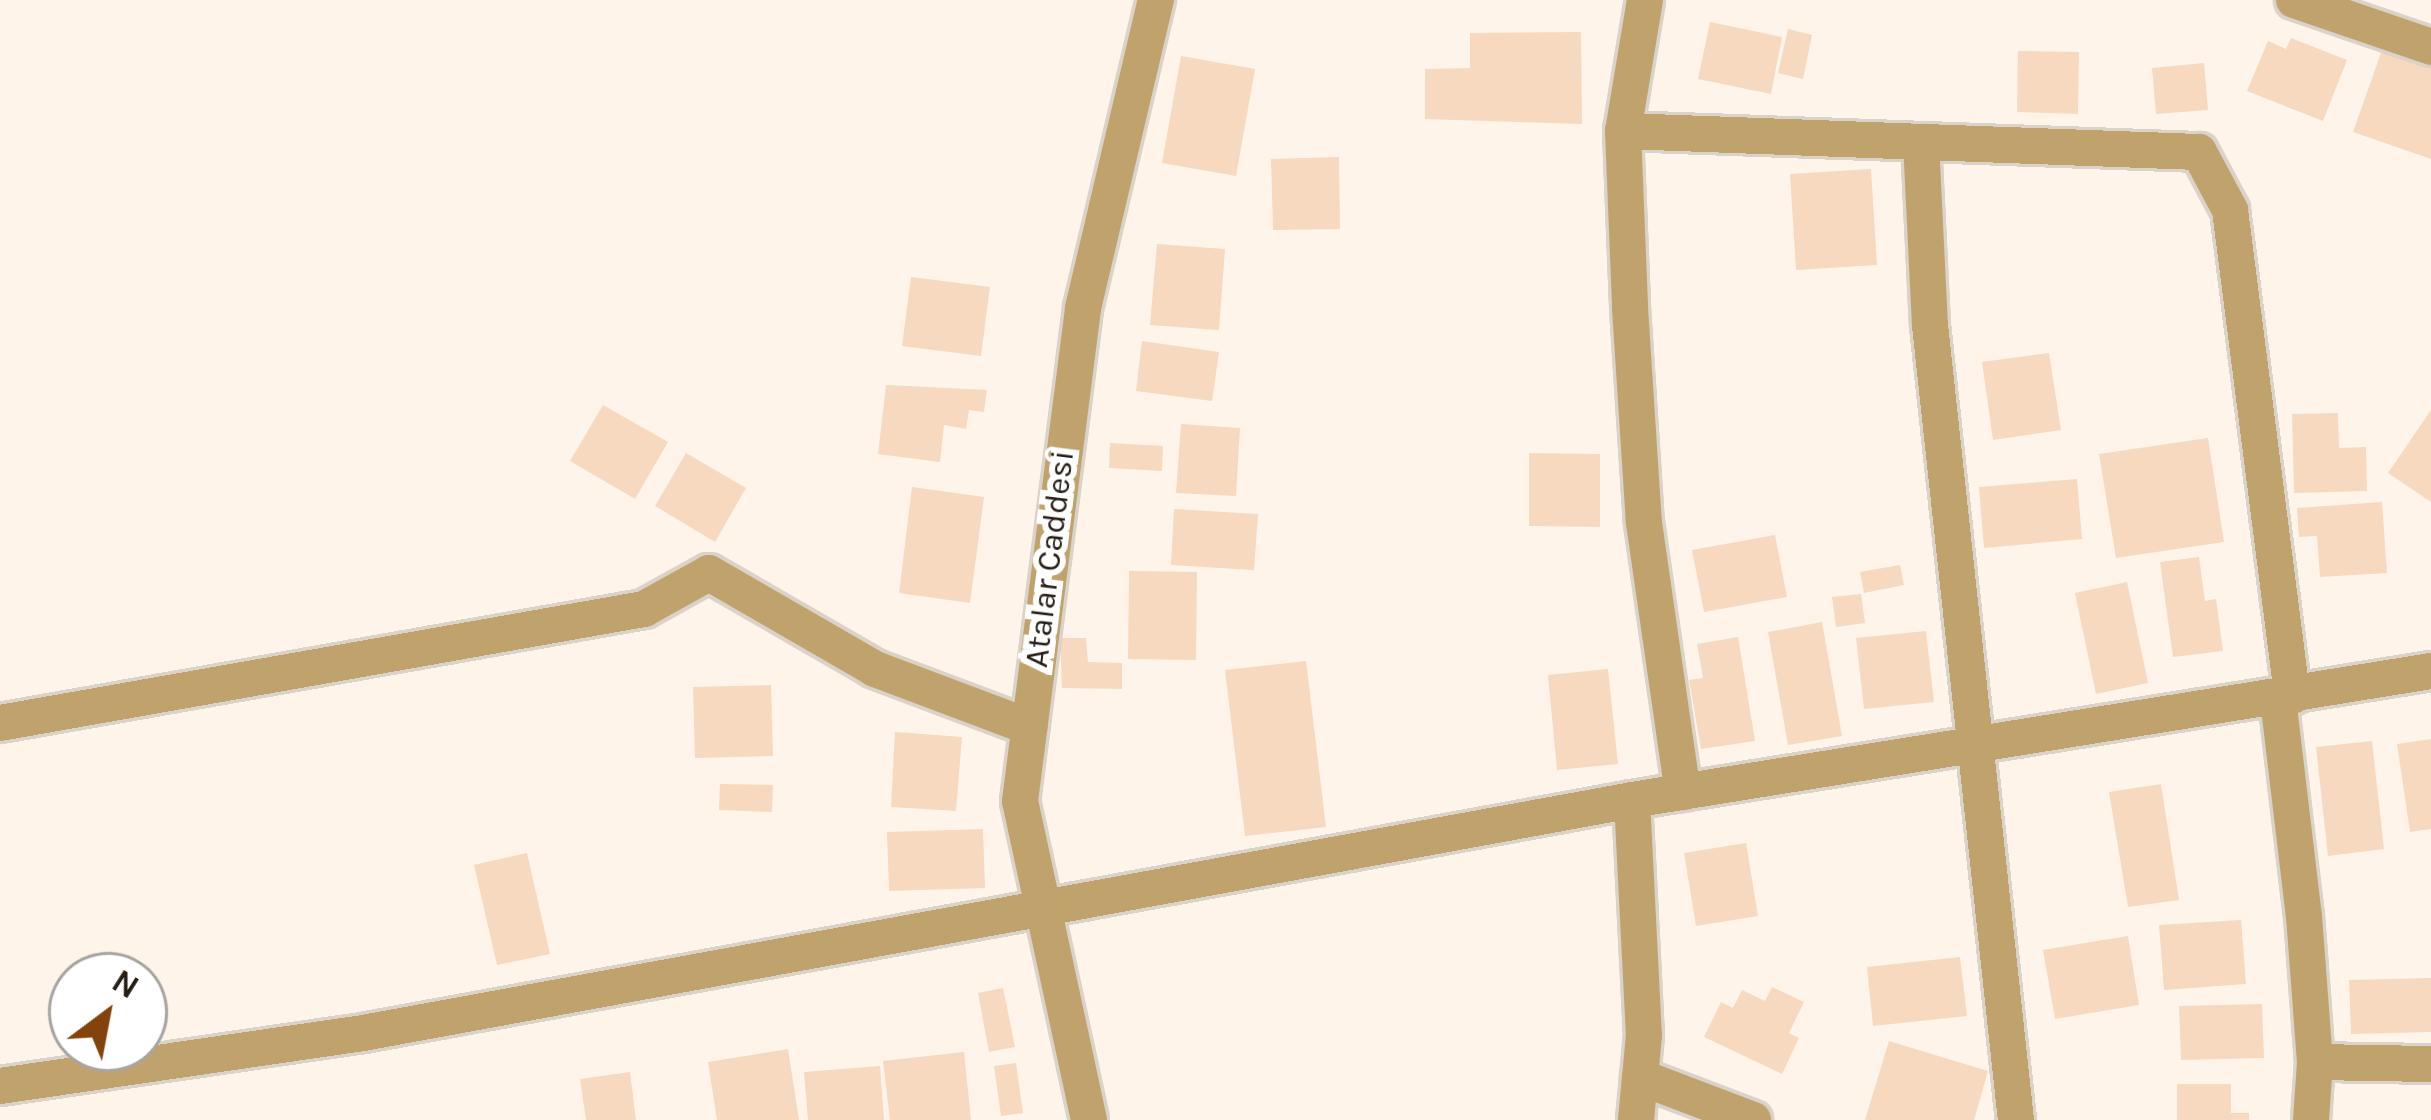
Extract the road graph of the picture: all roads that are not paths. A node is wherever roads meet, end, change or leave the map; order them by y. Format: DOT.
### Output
graph roads {
  1 [pos="1156,0"];
  2 [pos="1645,0"];
  3 [pos="2294,0"];
  4 [pos="2431,46"];
  5 [pos="1624,131"];
  6 [pos="1921,142"];
  7 [pos="2431,671"];
  8 [pos="2285,698"];
  9 [pos="0,723"];
  10 [pos="1029,727"];
  11 [pos="1979,748"];
  12 [pos="1684,792"];
  13 [pos="1632,800"];
  14 [pos="1041,911"];
  15 [pos="2315,1062"];
  16 [pos="2431,1064"];
  17 [pos="1640,1077"];
  18 [pos="0,1086"];
  19 [pos="1082,1119"];
  20 [pos="1636,1120"];
  21 [pos="1753,1120"];
  22 [pos="2016,1120"];
  23 [pos="2311,1120"];
  1 -- 10 [label="street, Atalar Caddesi"];
  2 -- 5 [label="street"];
  3 -- 4 [label="street"];
  5 -- 6 [label="street"];
  5 -- 12 [label="street"];
  6 -- 8 [label="street"];
  6 -- 11 [label="street"];
  7 -- 8 [label="street"];
  8 -- 11 [label="street"];
  8 -- 15 [label="street"];
  9 -- 10 [label="street"];
  10 -- 14 [label="street, Atalar Caddesi"];
  11 -- 12 [label="street"];
  11 -- 22 [label="street"];
  12 -- 13 [label="street"];
  13 -- 14 [label="street"];
  13 -- 17 [label="street"];
  14 -- 18 [label="street"];
  14 -- 19 [label="street, Atalar Caddesi"];
  15 -- 16 [label="street"];
  15 -- 23 [label="street"];
  17 -- 20 [label="street"];
  17 -- 21 [label="street"];
}
